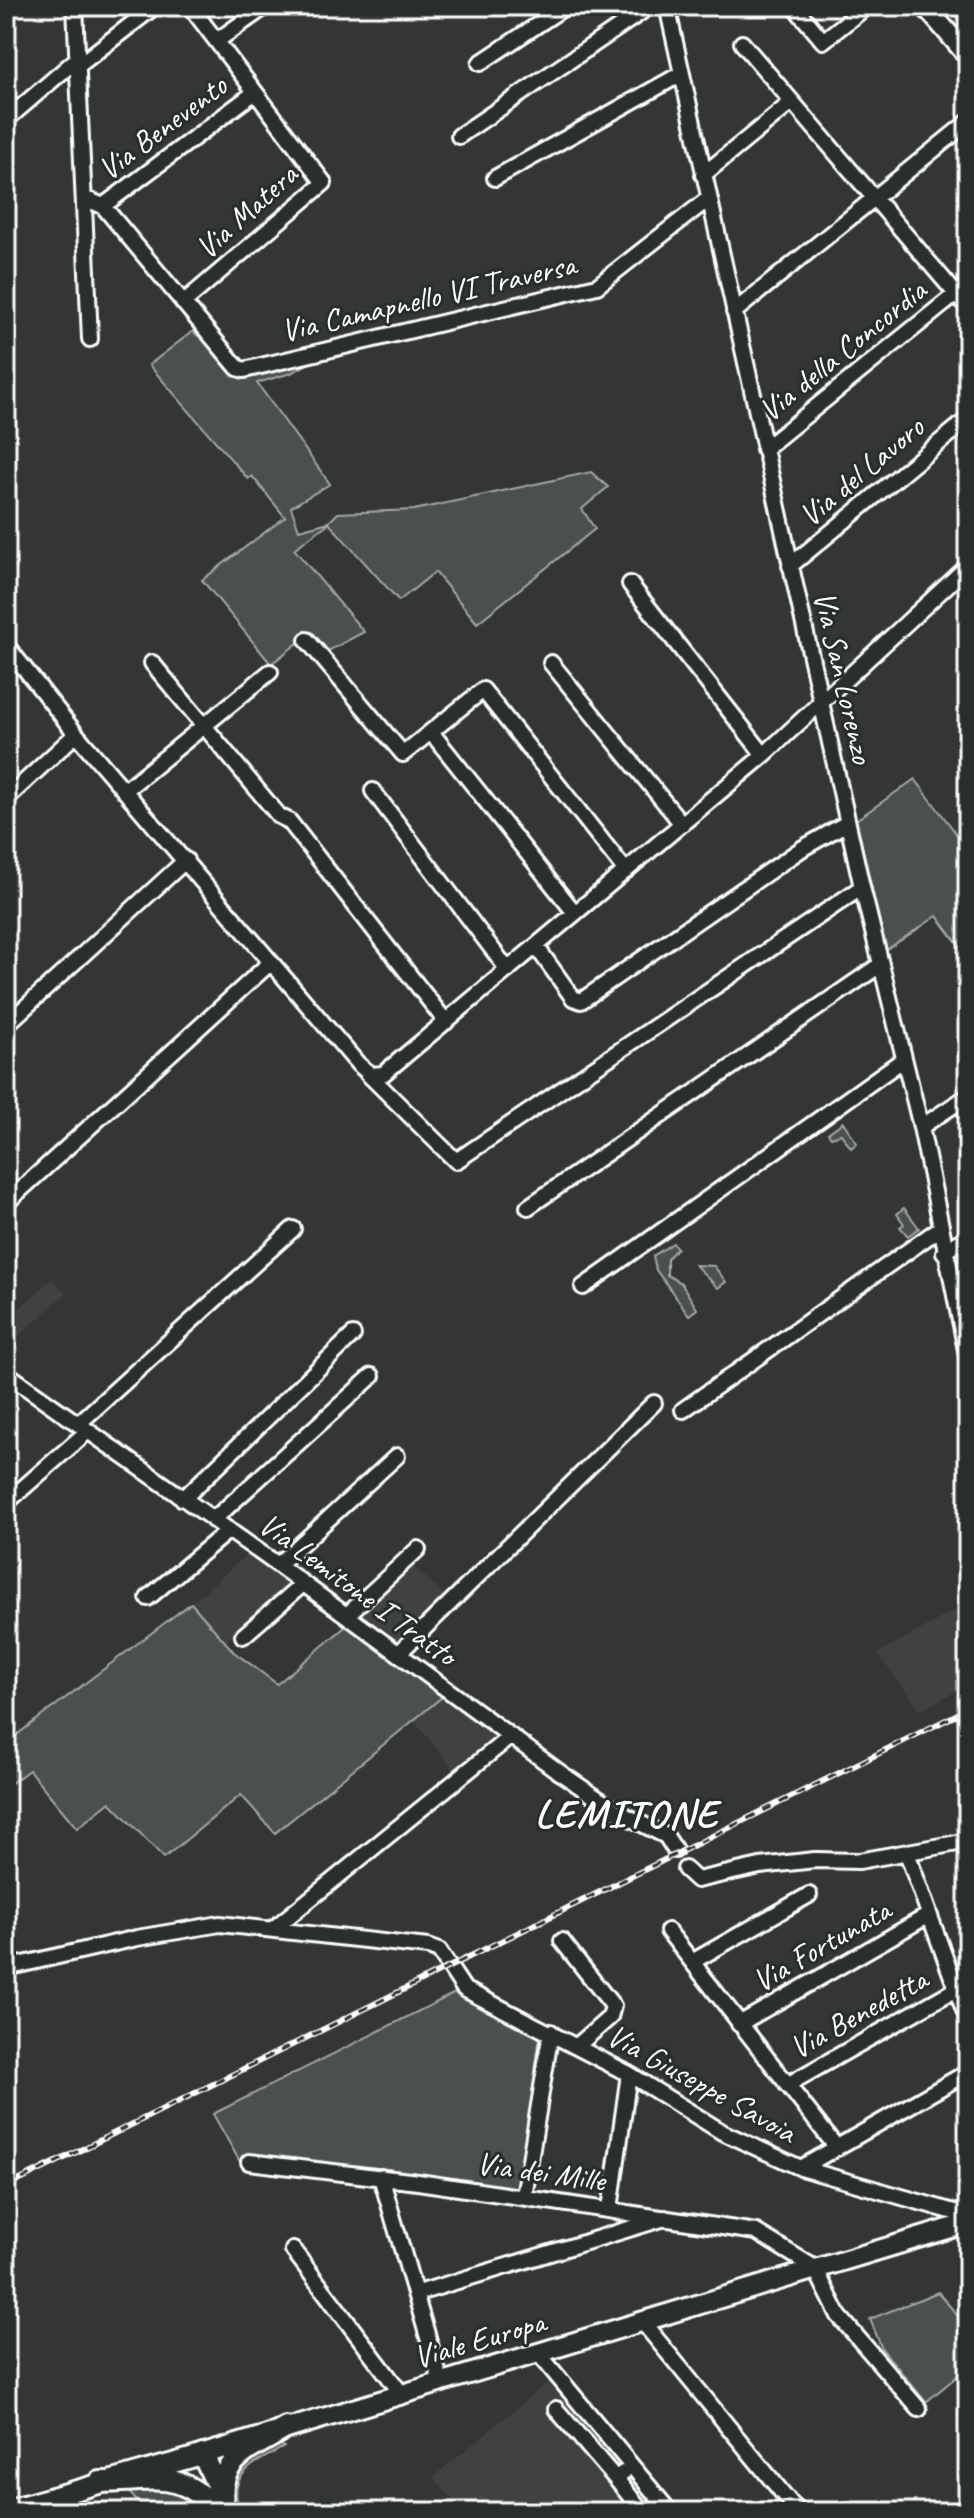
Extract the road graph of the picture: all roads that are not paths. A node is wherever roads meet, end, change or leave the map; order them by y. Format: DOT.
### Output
graph roads {
  1 [pos="75,6"];
  2 [pos="155,6"];
  3 [pos="190,6"];
  4 [pos="266,6"];
  5 [pos="566,6"];
  6 [pos="650,6"];
  7 [pos="667,6"];
  8 [pos="794,6"];
  9 [pos="867,6"];
  10 [pos="936,9"];
  11 [pos="218,40"];
  12 [pos="742,43"];
  13 [pos="968,56"];
  14 [pos="78,61"];
  15 [pos="480,63"];
  16 [pos="681,74"];
  17 [pos="254,93"];
  18 [pos="792,102"];
  19 [pos="6,120"];
  20 [pos="968,122"];
  21 [pos="459,136"];
  22 [pos="703,175"];
  23 [pos="495,178"];
  24 [pos="84,198"];
  25 [pos="874,198"];
  26 [pos="708,199"];
  27 [pos="103,206"];
  28 [pos="956,294"];
  29 [pos="183,303"];
  30 [pos="968,308"];
  31 [pos="734,312"];
  32 [pos="90,339"];
  33 [pos="968,419"];
  34 [pos="764,449"];
  35 [pos="790,566"];
  36 [pos="968,566"];
  37 [pos="630,584"];
  38 [pos="307,640"];
  39 [pos="6,645"];
  40 [pos="152,663"];
  41 [pos="551,663"];
  42 [pos="270,672"];
  43 [pos="820,701"];
  44 [pos="204,726"];
  45 [pos="431,732"];
  46 [pos="76,734"];
  47 [pos="764,755"];
  48 [pos="124,791"];
  49 [pos="373,791"];
  50 [pos="6,799"];
  51 [pos="847,823"];
  52 [pos="682,824"];
  53 [pos="186,860"];
  54 [pos="626,871"];
  55 [pos="862,887"];
  56 [pos="575,913"];
  57 [pos="536,946"];
  58 [pos="271,962"];
  59 [pos="880,965"];
  60 [pos="508,970"];
  61 [pos="446,1022"];
  62 [pos="6,1025"];
  63 [pos="904,1059"];
  64 [pos="358,1064"];
  65 [pos="968,1096"];
  66 [pos="921,1127"];
  67 [pos="6,1203"];
  68 [pos="528,1207"];
  69 [pos="293,1229"];
  70 [pos="939,1229"];
  71 [pos="968,1236"];
  72 [pos="944,1252"];
  73 [pos="583,1287"];
  74 [pos="353,1335"];
  75 [pos="968,1360"];
  76 [pos="372,1376"];
  77 [pos="9,1381"];
  78 [pos="654,1403"];
  79 [pos="683,1410"];
  80 [pos="83,1428"];
  81 [pos="397,1456"];
  82 [pos="183,1499"];
  83 [pos="6,1503"];
  84 [pos="213,1520"];
  85 [pos="229,1530"];
  86 [pos="418,1549"];
  87 [pos="278,1565"];
  88 [pos="303,1584"];
  89 [pos="148,1598"];
  90 [pos="347,1615"];
  91 [pos="243,1636"];
  92 [pos="399,1653"];
  93 [pos="511,1736"];
  94 [pos="968,1841"];
  95 [pos="675,1850"];
  96 [pos="907,1853"];
  97 [pos="685,1869"];
  98 [pos="809,1895"];
  99 [pos="929,1915"];
  100 [pos="273,1929"];
  101 [pos="668,1931"];
  102 [pos="562,1941"];
  103 [pos="692,1962"];
  104 [pos="6,1968"];
  105 [pos="956,1989"];
  106 [pos="968,2021"];
  107 [pos="739,2024"];
  108 [pos="551,2032"];
  109 [pos="577,2046"];
  110 [pos="968,2072"];
  111 [pos="629,2074"];
  112 [pos="787,2085"];
  113 [pos="837,2148"];
  114 [pos="249,2162"];
  115 [pos="801,2168"];
  116 [pos="381,2177"];
  117 [pos="524,2197"];
  118 [pos="610,2209"];
  119 [pos="968,2216"];
  120 [pos="669,2217"];
  121 [pos="968,2223"];
  122 [pos="293,2250"];
  123 [pos="815,2268"];
  124 [pos="415,2294"];
  125 [pos="641,2320"];
  126 [pos="539,2354"];
  127 [pos="441,2382"];
  128 [pos="401,2393"];
  129 [pos="556,2409"];
  130 [pos="919,2409"];
  131 [pos="286,2428"];
  132 [pos="197,2456"];
  133 [pos="633,2466"];
  134 [pos="616,2479"];
  135 [pos="100,2482"];
  136 [pos="211,2492"];
  137 [pos="6,2510"];
  138 [pos="221,2512"];
  139 [pos="643,2512"];
  140 [pos="670,2512"];
  141 [pos="798,2512"];
  1 -- 14 [label="street"];
  2 -- 14 [label="street"];
  3 -- 11 [label="street, Via Matera"];
  4 -- 11 [label="street"];
  5 -- 15 [label="street"];
  6 -- 21 [label="street"];
  7 -- 16 [label="street, Via San Lorenzo"];
  8 -- 9 [label="street"];
  10 -- 13 [label="main road"];
  11 -- 17 [label="street, Via Matera"];
  12 -- 18 [label="street"];
  14 -- 19 [label="street"];
  14 -- 24 [label="street"];
  16 -- 22 [label="street, Via San Lorenzo"];
  16 -- 23 [label="street"];
  17 -- 27 [label="street, Via Benevento"];
  17 -- 29 [label="street, Via Matera"];
  18 -- 22 [label="street"];
  18 -- 25 [label="street"];
  20 -- 25 [label="street"];
  22 -- 26 [label="street, Via San Lorenzo"];
  24 -- 27 [label="street"];
  24 -- 32 [label="street"];
  25 -- 28 [label="street"];
  25 -- 31 [label="street"];
  26 -- 29 [label="street, Via Camapnello VI Traversa"];
  26 -- 31 [label="street, Via San Lorenzo"];
  27 -- 29 [label="street"];
  28 -- 30 [label="street"];
  28 -- 34 [label="street, Via della Concordia"];
  31 -- 34 [label="street, Via San Lorenzo"];
  33 -- 35 [label="street, Via del Lavoro"];
  34 -- 35 [label="street, Via San Lorenzo"];
  35 -- 43 [label="street, Via San Lorenzo"];
  36 -- 43 [label="street"];
  37 -- 47 [label="street"];
  38 -- 45 [label="street"];
  39 -- 46 [label="street"];
  40 -- 44 [label="street"];
  41 -- 52 [label="street"];
  42 -- 44 [label="street"];
  43 -- 47 [label="street"];
  43 -- 51 [label="street, Via San Lorenzo"];
  44 -- 48 [label="street"];
  44 -- 61 [label="street"];
  45 -- 54 [label="street"];
  45 -- 56 [label="street"];
  46 -- 48 [label="street"];
  46 -- 50 [label="street"];
  47 -- 52 [label="street"];
  48 -- 53 [label="street"];
  49 -- 60 [label="street"];
  51 -- 55 [label="street, Via San Lorenzo"];
  51 -- 57 [label="street"];
  52 -- 54 [label="street"];
  53 -- 58 [label="street"];
  53 -- 62 [label="street"];
  54 -- 56 [label="street"];
  55 -- 59 [label="street, Via San Lorenzo"];
  55 -- 64 [label="street"];
  56 -- 57 [label="street"];
  57 -- 60 [label="street"];
  58 -- 64 [label="street"];
  58 -- 67 [label="street"];
  59 -- 63 [label="street, Via San Lorenzo"];
  59 -- 68 [label="street"];
  60 -- 61 [label="street"];
  61 -- 64 [label="street"];
  63 -- 66 [label="street, Via San Lorenzo"];
  63 -- 73 [label="street"];
  65 -- 66 [label="street"];
  66 -- 70 [label="street, Via San Lorenzo"];
  69 -- 80 [label="street"];
  70 -- 72 [label="street, Via San Lorenzo"];
  70 -- 79 [label="street"];
  71 -- 72 [label="street"];
  72 -- 75 [label="street, Via San Lorenzo"];
  74 -- 82 [label="street"];
  76 -- 84 [label="street"];
  77 -- 80 [label="street, Via Lemitone I Tratto"];
  78 -- 92 [label="street"];
  80 -- 82 [label="street, Via Lemitone I Tratto"];
  80 -- 83 [label="street"];
  81 -- 87 [label="street"];
  82 -- 84 [label="street, Via Lemitone I Tratto"];
  84 -- 85 [label="street, Via Lemitone I Tratto"];
  85 -- 87 [label="street, Via Lemitone I Tratto"];
  85 -- 89 [label="street"];
  86 -- 90 [label="street"];
  87 -- 88 [label="street, Via Lemitone I Tratto"];
  88 -- 90 [label="street, Via Lemitone I Tratto"];
  88 -- 91 [label="street"];
  90 -- 92 [label="street, Via Lemitone I Tratto"];
  92 -- 93 [label="street, Via Lemitone I Tratto"];
  93 -- 95 [label="street, Via Lemitone I Tratto"];
  93 -- 100 [label="street"];
  94 -- 96 [label="street"];
  96 -- 97 [label="street"];
  96 -- 99 [label="street"];
  98 -- 103 [label="street"];
  99 -- 105 [label="street"];
  99 -- 107 [label="street, Via Fortunata"];
  100 -- 104 [label="street"];
  100 -- 108 [label="street, Via Giuseppe Savoia"];
  101 -- 103 [label="street"];
  102 -- 109 [label="street"];
  103 -- 107 [label="street"];
  105 -- 106 [label="street"];
  105 -- 112 [label="street, Via Benedetta"];
  107 -- 112 [label="street"];
  108 -- 109 [label="street, Via Giuseppe Savoia"];
  108 -- 117 [label="street"];
  109 -- 111 [label="street, Via Giuseppe Savoia"];
  110 -- 113 [label="street"];
  111 -- 115 [label="street, Via Giuseppe Savoia"];
  111 -- 118 [label="street"];
  112 -- 113 [label="street"];
  113 -- 115 [label="street"];
  114 -- 116 [label="street, Via dei Mille"];
  115 -- 119 [label="street, Via Giuseppe Savoia"];
  116 -- 117 [label="street, Via dei Mille"];
  116 -- 124 [label="street"];
  117 -- 118 [label="street, Via dei Mille"];
  118 -- 120 [label="street, Via dei Mille"];
  120 -- 123 [label="street, Via dei Mille"];
  120 -- 124 [label="street"];
  121 -- 123 [label="main road, Viale Europa"];
  122 -- 128 [label="street"];
  123 -- 125 [label="main road, Viale Europa"];
  123 -- 130 [label="street"];
  124 -- 127 [label="street"];
  125 -- 126 [label="main road, Viale Europa"];
  125 -- 141 [label="street"];
  126 -- 127 [label="main road, Viale Europa"];
  126 -- 133 [label="street"];
  127 -- 128 [label="main road, Viale Europa"];
  128 -- 131 [label="main road, Viale Europa"];
  129 -- 134 [label="street"];
  131 -- 132 [label="main road, Viale Europa"];
  131 -- 136 [label="highway"];
  132 -- 135 [label="main road, Viale Europa"];
  132 -- 136 [label="highway"];
  133 -- 134 [label="street"];
  133 -- 140 [label="street"];
  134 -- 139 [label="street"];
  135 -- 136 [label="highway"];
  135 -- 137 [label="main road, Viale Europa"];
  136 -- 138 [label="highway"];
}
